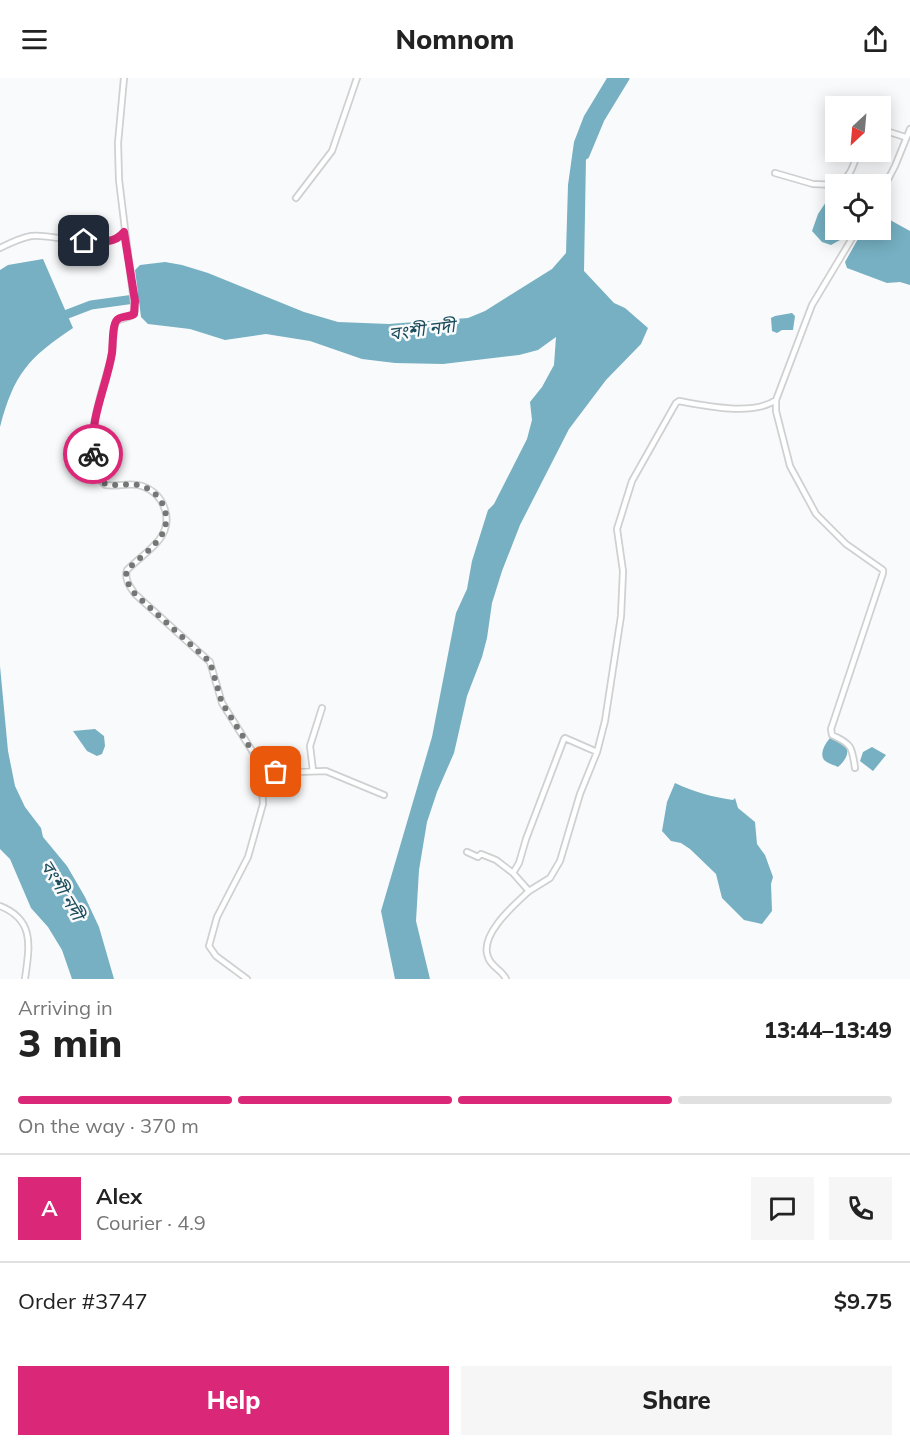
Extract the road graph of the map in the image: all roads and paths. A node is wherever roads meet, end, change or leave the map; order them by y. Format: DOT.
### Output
graph roads {
  1 [pos="124,78"];
  2 [pos="357,78"];
  3 [pos="910,129"];
  4 [pos="891,133"];
  5 [pos="905,137"];
  6 [pos="775,173"];
  7 [pos="891,174"];
  8 [pos="825,185"];
  9 [pos="297,198"];
  10 [pos="124,232"];
  11 [pos="851,240"];
  12 [pos="0,248"];
  13 [pos="776,400"];
  14 [pos="322,708"];
  15 [pos="597,752"];
  16 [pos="855,768"];
  17 [pos="313,771"];
  18 [pos="266,773"];
  19 [pos="384,795"];
  20 [pos="467,852"];
  21 [pos="513,873"];
  22 [pos="529,891"];
  23 [pos="0,906"];
  24 [pos="24,979"];
  25 [pos="247,979"];
  26 [pos="506,979"];
  1 -- 10 [label="street"];
  2 -- 9 [label="street"];
  3 -- 5 [label="street"];
  4 -- 5 [label="street"];
  5 -- 7 [label="street"];
  6 -- 8 [label="street"];
  10 -- 12 [label="street"];
  10 -- 18 [label="street"];
  11 -- 13 [label="street"];
  13 -- 15 [label="street"];
  13 -- 16 [label="street"];
  14 -- 17 [label="street"];
  15 -- 21 [label="street"];
  15 -- 22 [label="street"];
  17 -- 18 [label="street"];
  17 -- 19 [label="street"];
  18 -- 25 [label="street"];
  20 -- 21 [label="street"];
  21 -- 22 [label="street"];
  22 -- 26 [label="street"];
  23 -- 24 [label="street"];
}
